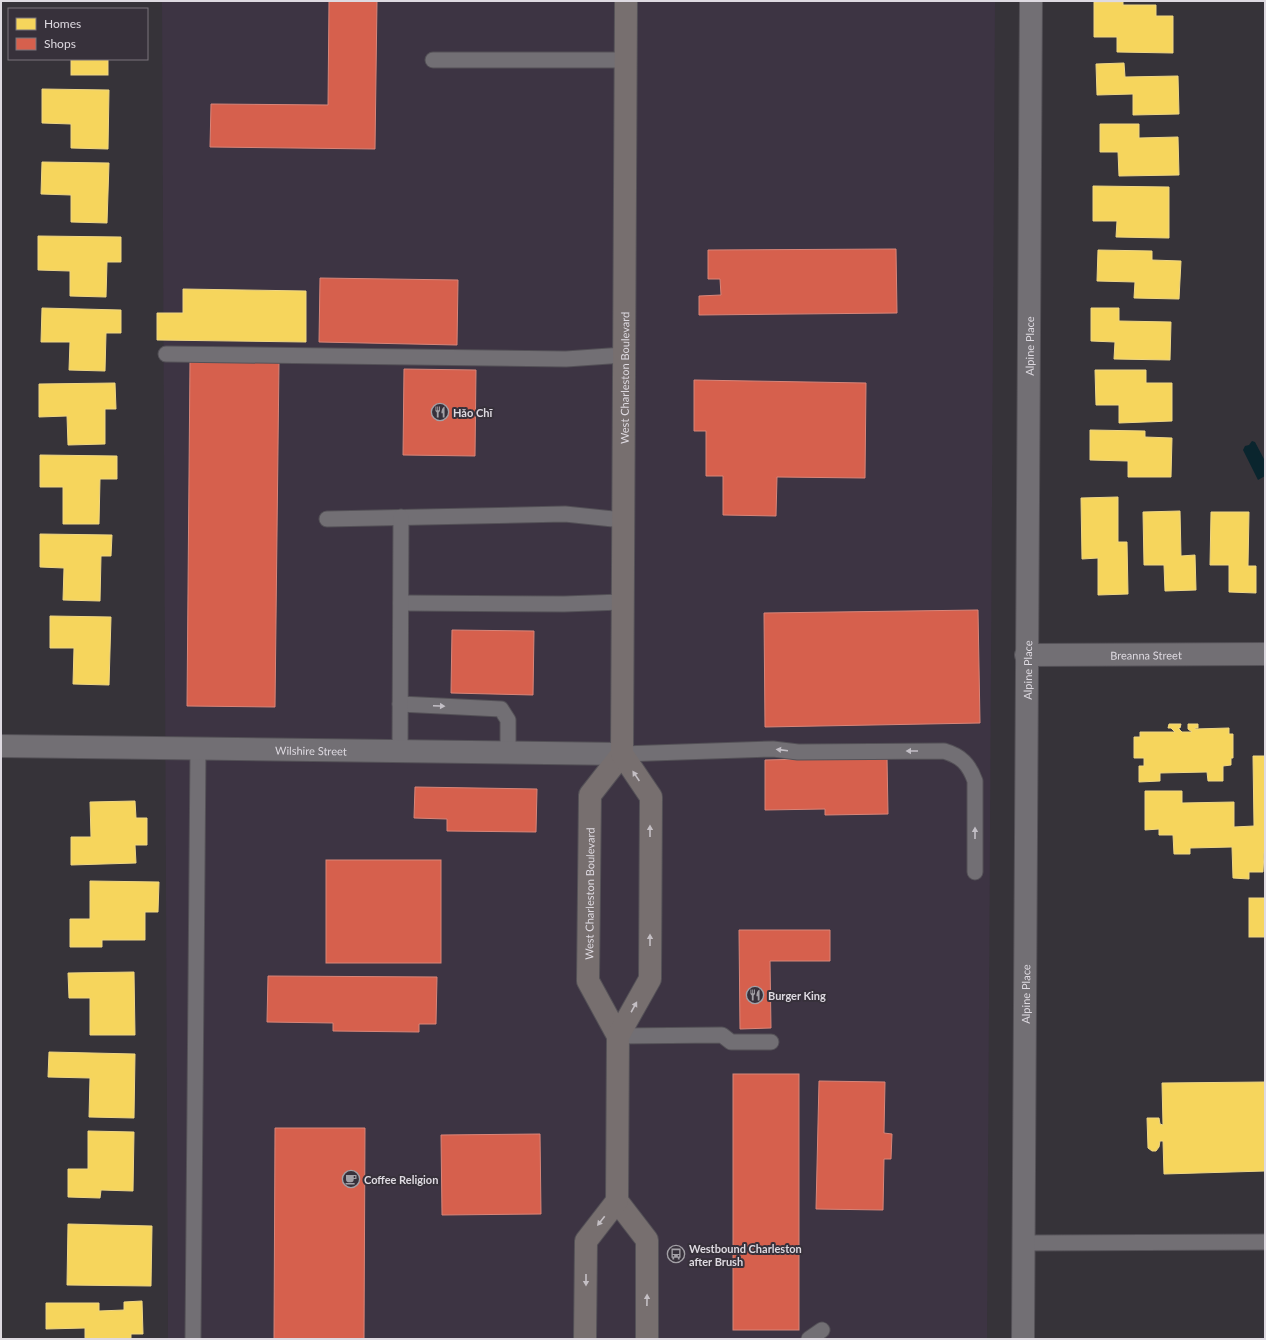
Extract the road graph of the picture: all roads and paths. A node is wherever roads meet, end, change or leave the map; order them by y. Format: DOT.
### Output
graph roads {
  1 [pos="626,1"];
  2 [pos="1031,1"];
  3 [pos="433,60"];
  4 [pos="626,60"];
  5 [pos="166,354"];
  6 [pos="624,355"];
  7 [pos="401,518"];
  8 [pos="327,519"];
  9 [pos="623,520"];
  10 [pos="622,602"];
  11 [pos="401,603"];
  12 [pos="1265,654"];
  13 [pos="1026,655"];
  14 [pos="400,704"];
  15 [pos="1,746"];
  16 [pos="198,749"];
  17 [pos="400,751"];
  18 [pos="508,753"];
  19 [pos="622,754"];
  20 [pos="975,872"];
  21 [pos="618,1036"];
  22 [pos="771,1042"];
  23 [pos="617,1201"];
  24 [pos="1265,1242"];
  25 [pos="1023,1243"];
  26 [pos="822,1330"];
  27 [pos="193,1339"];
  28 [pos="585,1339"];
  29 [pos="647,1339"];
  30 [pos="809,1339"];
  31 [pos="1023,1339"];
  1 -- 4 [label="main road, West Charleston Boulevard"];
  2 -- 13 [label="street, Alpine Place"];
  3 -- 4 [label="lane"];
  4 -- 6 [label="main road, West Charleston Boulevard"];
  5 -- 6 [label="lane"];
  6 -- 9 [label="main road, West Charleston Boulevard"];
  7 -- 8 [label="lane"];
  7 -- 9 [label="lane"];
  7 -- 11 [label="lane"];
  9 -- 10 [label="main road, West Charleston Boulevard"];
  10 -- 11 [label="lane"];
  10 -- 19 [label="main road, West Charleston Boulevard"];
  11 -- 14 [label="lane"];
  12 -- 13 [label="street, Breanna Street"];
  13 -- 25 [label="street, Alpine Place"];
  14 -- 17 [label="lane"];
  14 -- 18 [label="lane, one-way"];
  15 -- 16 [label="street, Wilshire Street"];
  16 -- 17 [label="street, Wilshire Street"];
  16 -- 27 [label="lane"];
  17 -- 18 [label="street, Wilshire Street"];
  18 -- 19 [label="street, Wilshire Street"];
  20 -- 19 [label="lane, one-way"];
  21 -- 19 [label="main road, West Charleston Boulevard, one-way"];
  19 -- 21 [label="main road, West Charleston Boulevard"];
  21 -- 22 [label="lane"];
  21 -- 23 [label="main road, West Charleston Boulevard"];
  23 -- 28 [label="main road, one-way"];
  29 -- 23 [label="main road, one-way"];
  24 -- 25 [label="lane"];
  25 -- 31 [label="street, Alpine Place"];
  26 -- 30 [label="lane"];
}
